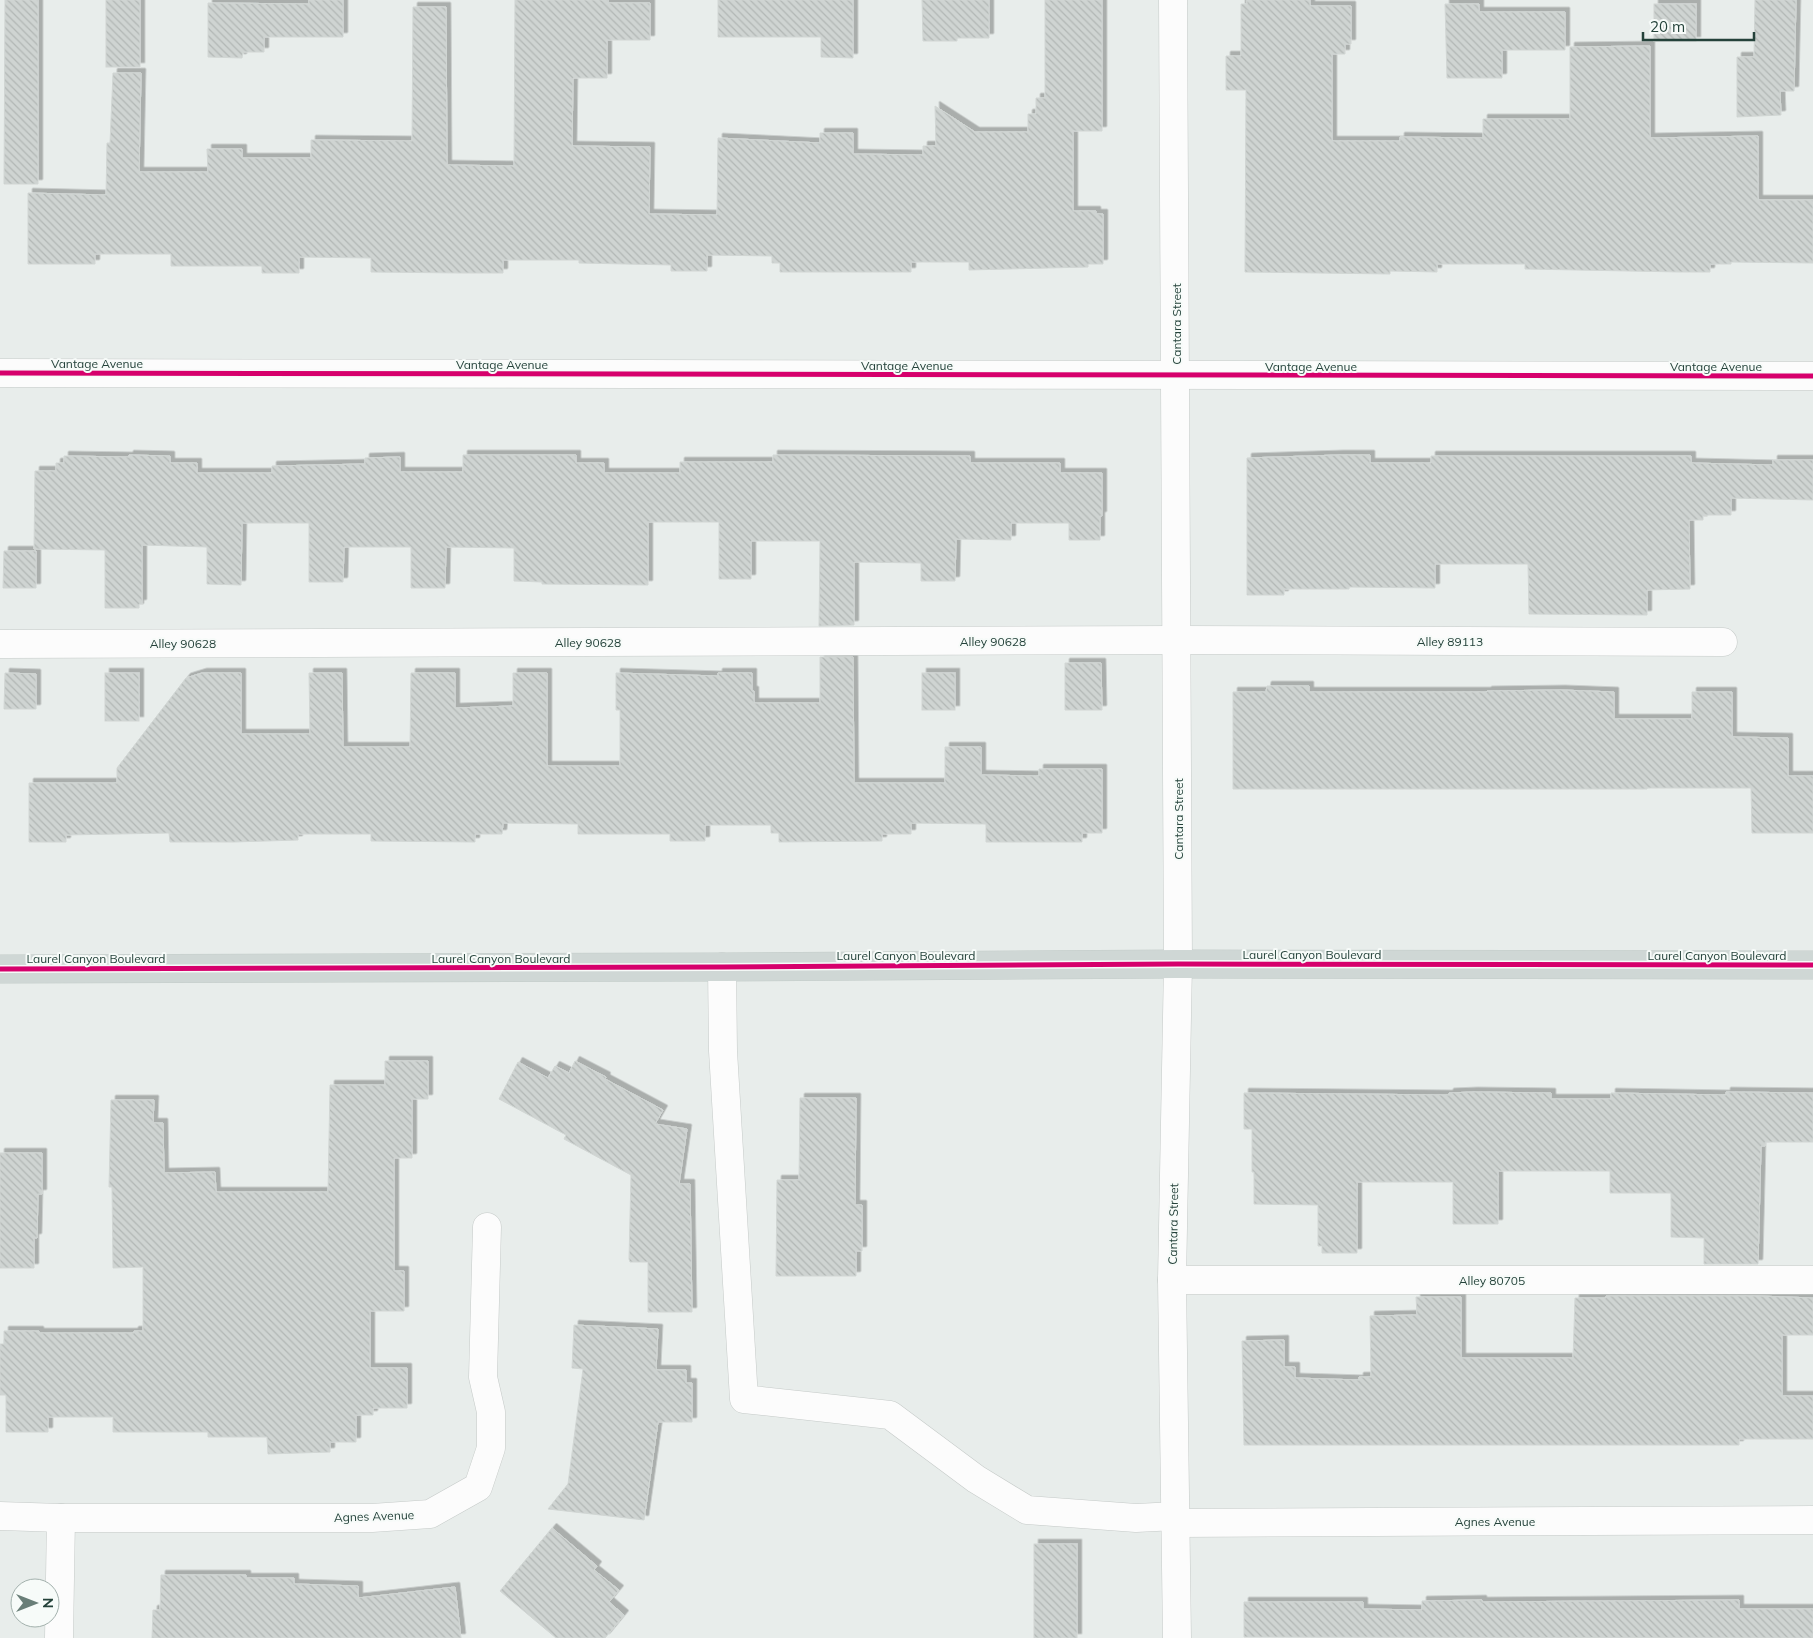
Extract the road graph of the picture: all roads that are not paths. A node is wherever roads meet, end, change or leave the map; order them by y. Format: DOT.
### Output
graph roads {
  1 [pos="1173,0"];
  2 [pos="0,372"];
  3 [pos="1176,376"];
  4 [pos="1813,376"];
  5 [pos="1177,640"];
  6 [pos="1722,642"];
  7 [pos="0,644"];
  8 [pos="1178,964"];
  9 [pos="1813,965"];
  10 [pos="722,967"];
  11 [pos="0,968"];
  12 [pos="487,1227"];
  13 [pos="1172,1280"];
  14 [pos="1813,1280"];
  15 [pos="0,1516"];
  16 [pos="61,1518"];
  17 [pos="1176,1519"];
  18 [pos="1813,1520"];
  19 [pos="59,1638"];
  20 [pos="1177,1638"];
  1 -- 3 [label="street, Cantara Street"];
  2 -- 3 [label="street, Vantage Avenue"];
  3 -- 4 [label="street, Vantage Avenue"];
  3 -- 5 [label="street, Cantara Street"];
  5 -- 6 [label="street, Alley 89113"];
  5 -- 7 [label="street, Alley 90628"];
  5 -- 8 [label="street, Cantara Street"];
  8 -- 9 [label="main road, Laurel Canyon Boulevard"];
  8 -- 10 [label="main road, Laurel Canyon Boulevard"];
  8 -- 13 [label="street, Cantara Street"];
  10 -- 11 [label="main road, Laurel Canyon Boulevard"];
  10 -- 17 [label="street, Agnes Avenue"];
  12 -- 16 [label="street, Agnes Avenue"];
  13 -- 14 [label="street, Alley 80705"];
  13 -- 17 [label="street, Cantara Street"];
  15 -- 16 [label="street, Agnes Avenue"];
  16 -- 19 [label="street"];
  17 -- 18 [label="street, Agnes Avenue"];
  17 -- 20 [label="street, Cantara Street"];
}
